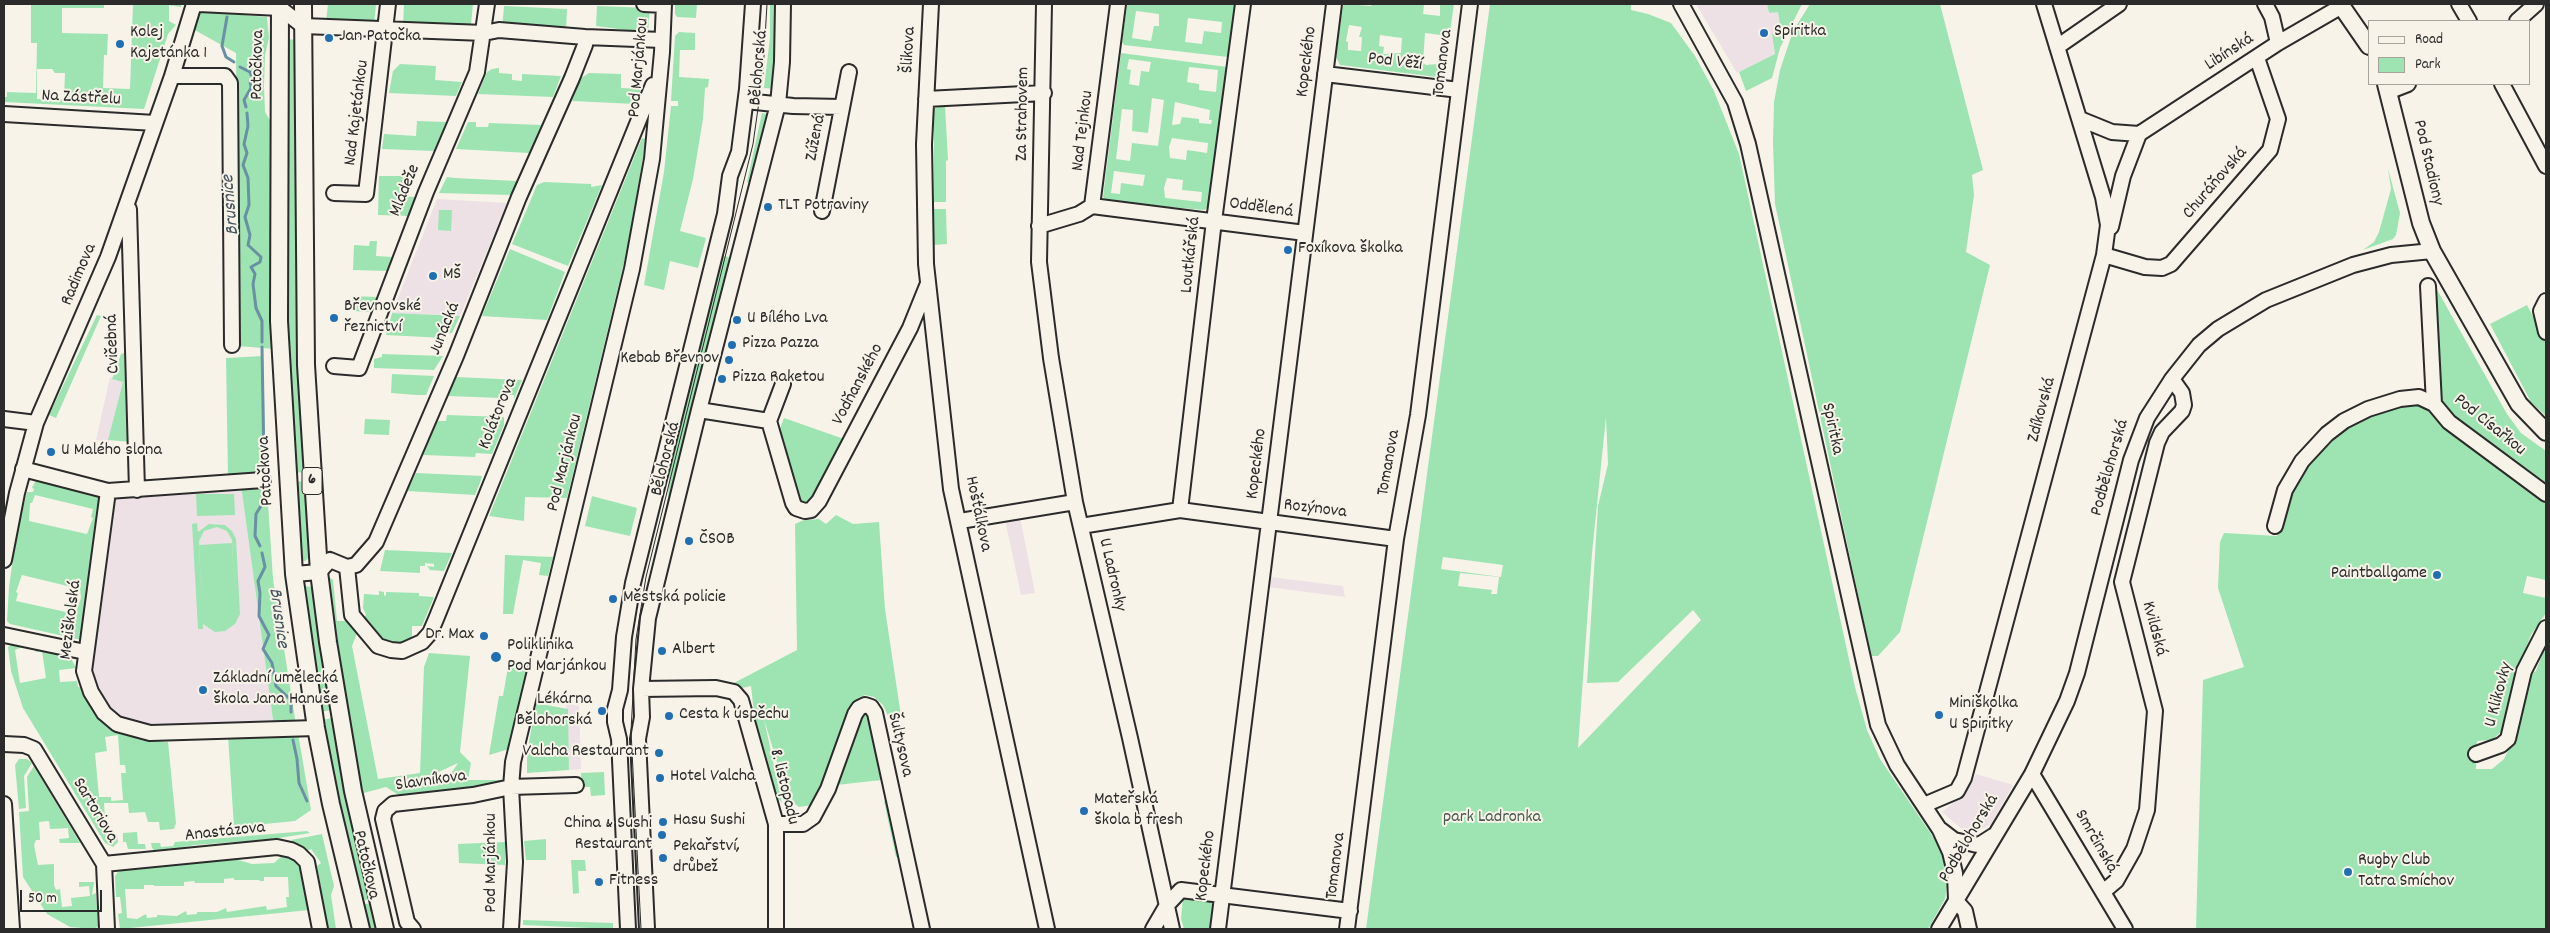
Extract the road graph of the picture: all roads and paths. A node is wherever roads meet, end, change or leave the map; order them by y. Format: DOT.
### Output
graph roads {
  1 [pos="194,4"];
  2 [pos="199,4"];
  3 [pos="303,4"];
  4 [pos="388,4"];
  5 [pos="487,4"];
  6 [pos="644,4"];
  7 [pos="664,4"];
  8 [pos="753,4"];
  9 [pos="783,4"];
  10 [pos="931,4"];
  11 [pos="1044,4"];
  12 [pos="1118,4"];
  13 [pos="1243,4"];
  14 [pos="1334,4"];
  15 [pos="1470,4"];
  16 [pos="1681,4"];
  17 [pos="2044,4"];
  18 [pos="2119,4"];
  19 [pos="2265,4"];
  20 [pos="2459,4"];
  21 [pos="2536,4"];
  22 [pos="282,5"];
  23 [pos="2341,5"];
  24 [pos="2467,20"];
  25 [pos="2518,20"];
  26 [pos="303,26"];
  27 [pos="386,31"];
  28 [pos="484,34"];
  29 [pos="585,37"];
  30 [pos="662,40"];
  31 [pos="2278,43"];
  32 [pos="2368,45"];
  33 [pos="2057,46"];
  34 [pos="2257,58"];
  35 [pos="658,72"];
  36 [pos="849,72"];
  37 [pos="1325,74"];
  38 [pos="172,76"];
  39 [pos="2401,85"];
  40 [pos="2503,85"];
  41 [pos="2388,87"];
  42 [pos="1459,90"];
  43 [pos="1044,93"];
  44 [pos="926,100"];
  45 [pos="746,101"];
  46 [pos="778,104"];
  47 [pos="842,107"];
  48 [pos="4,114"];
  49 [pos="2080,119"];
  50 [pos="155,123"];
  51 [pos="636,126"];
  52 [pos="654,128"];
  53 [pos="2139,134"];
  54 [pos="2546,166"];
  55 [pos="334,192"];
  56 [pos="130,196"];
  57 [pos="1092,206"];
  58 [pos="822,210"];
  59 [pos="1214,221"];
  60 [pos="1039,226"];
  61 [pos="1305,234"];
  62 [pos="2432,251"];
  63 [pos="2104,255"];
  64 [pos="928,284"];
  65 [pos="2428,286"];
  66 [pos="2546,302"];
  67 [pos="2546,332"];
  68 [pos="232,345"];
  69 [pos="334,366"];
  70 [pos="2172,379"];
  71 [pos="783,384"];
  72 [pos="2434,404"];
  73 [pos="699,410"];
  74 [pos="4,419"];
  75 [pos="769,421"];
  76 [pos="36,424"];
  77 [pos="2546,432"];
  78 [pos="23,469"];
  79 [pos="263,480"];
  80 [pos="137,490"];
  81 [pos="108,491"];
  82 [pos="2546,494"];
  83 [pos="1074,502"];
  84 [pos="1180,510"];
  85 [pos="960,520"];
  86 [pos="1270,523"];
  87 [pos="1081,526"];
  88 [pos="2275,526"];
  89 [pos="1396,539"];
  90 [pos="4,560"];
  91 [pos="347,567"];
  92 [pos="318,572"];
  93 [pos="294,574"];
  94 [pos="2546,628"];
  95 [pos="4,635"];
  96 [pos="85,652"];
  97 [pos="641,689"];
  98 [pos="316,728"];
  99 [pos="4,744"];
  100 [pos="2476,754"];
  101 [pos="2032,774"];
  102 [pos="576,785"];
  103 [pos="511,787"];
  104 [pos="4,804"];
  105 [pos="1924,805"];
  106 [pos="776,824"];
  107 [pos="1940,830"];
  108 [pos="1997,833"];
  109 [pos="1973,844"];
  110 [pos="1981,859"];
  111 [pos="104,864"];
  112 [pos="2103,892"];
  113 [pos="1222,895"];
  114 [pos="1956,901"];
  115 [pos="1167,905"];
  116 [pos="1350,911"];
  117 [pos="12,929"];
  118 [pos="107,929"];
  119 [pos="320,929"];
  120 [pos="360,929"];
  121 [pos="385,929"];
  122 [pos="413,929"];
  123 [pos="511,929"];
  124 [pos="628,929"];
  125 [pos="647,929"];
  126 [pos="776,929"];
  127 [pos="922,929"];
  128 [pos="1046,929"];
  129 [pos="1153,929"];
  130 [pos="1172,929"];
  131 [pos="1218,929"];
  132 [pos="1347,929"];
  133 [pos="1939,929"];
  134 [pos="1969,929"];
  135 [pos="2125,929"];
  1 -- 38 [label="street, Radimova"];
  2 -- 22 [label="street"];
  3 -- 26 [label="main road, Patočkova / 6"];
  4 -- 27 [label="street, Nad Kajetánkou"];
  5 -- 28 [label="street, Mládeže"];
  6 -- 7 [label="street"];
  7 -- 30 [label="street, Pod Marjánkou"];
  8 -- 45 [label="street, Bělohorská"];
  9 -- 46 [label="street, Bělohorská"];
  10 -- 44 [label="street, Šlikova"];
  11 -- 43 [label="street, Za Strahovem"];
  12 -- 57 [label="street, Nad Tejnkou"];
  13 -- 59 [label="street, Loutkářská"];
  14 -- 37 [label="street, Kopeckého"];
  15 -- 42 [label="street, Tomanova"];
  16 -- 105 [label="street, Spiritka"];
  17 -- 33 [label="street, Zdíkovská"];
  18 -- 33 [label="street"];
  19 -- 31 [label="street"];
  20 -- 24 [label="street"];
  21 -- 25 [label="street"];
  22 -- 26 [label="street"];
  22 -- 93 [label="main road, Patočkova / 6"];
  23 -- 31 [label="street, Libínská"];
  23 -- 32 [label="main road"];
  26 -- 27 [label="street"];
  26 -- 92 [label="main road, Patočkova / 6"];
  27 -- 28 [label="street"];
  27 -- 55 [label="street, Nad Kajetánkou"];
  28 -- 29 [label="street"];
  28 -- 69 [label="street, Mládeže"];
  29 -- 30 [label="street"];
  29 -- 91 [label="street, Junácká"];
  30 -- 35 [label="street, Pod Marjánkou"];
  31 -- 34 [label="street, Libínská"];
  33 -- 49 [label="street, Zdíkovská"];
  34 -- 53 [label="street, Libínská"];
  34 -- 63 [label="street, Churáňovská"];
  35 -- 51 [label="street, Kolátorova"];
  35 -- 52 [label="street, Pod Marjánkou"];
  36 -- 47 [label="street, Zúžená"];
  37 -- 42 [label="street, Pod Věží"];
  37 -- 61 [label="street, Kopeckého"];
  38 -- 50 [label="street, Radimova"];
  38 -- 68 [label="street"];
  39 -- 41 [label="street"];
  40 -- 54 [label="street"];
  41 -- 62 [label="main road, Pod Stadiony"];
  42 -- 89 [label="street, Tomanova"];
  43 -- 44 [label="street"];
  43 -- 60 [label="street, Za Strahovem"];
  44 -- 64 [label="street, Hošťálkova"];
  45 -- 46 [label="street"];
  45 -- 124 [label="street, Bělohorská"];
  46 -- 47 [label="street"];
  46 -- 73 [label="street, Bělohorská"];
  47 -- 58 [label="street, Zúžená"];
  48 -- 50 [label="street, Na Zástřelu"];
  49 -- 53 [label="street"];
  49 -- 63 [label="street, Zdíkovská"];
  50 -- 56 [label="street, Radimova"];
  51 -- 52 [label="street"];
  51 -- 91 [label="street, Kolátorova"];
  52 -- 103 [label="street, Pod Marjánkou"];
  53 -- 63 [label="street"];
  56 -- 76 [label="street, Radimova"];
  56 -- 80 [label="street, Cvičebná"];
  57 -- 59 [label="street, Oddělená"];
  57 -- 60 [label="street"];
  59 -- 61 [label="street, Oddělená"];
  59 -- 84 [label="street, Loutkářská"];
  60 -- 83 [label="street, U Ladronky"];
  61 -- 86 [label="street, Kopeckého"];
  62 -- 70 [label="street, Podbělohorská"];
  62 -- 77 [label="main road"];
  63 -- 105 [label="street, Zdíkovská"];
  64 -- 75 [label="street, Vodňanského"];
  64 -- 85 [label="street, Hošťálkova"];
  65 -- 72 [label="street, Pod Císařkou"];
  66 -- 67 [label="street"];
  70 -- 101 [label="street, Podbělohorská"];
  70 -- 112 [label="street, Kvildská"];
  71 -- 75 [label="street"];
  72 -- 82 [label="street, Pod Císařkou"];
  72 -- 88 [label="street, Pod Císařkou"];
  73 -- 75 [label="street"];
  73 -- 97 [label="street, Bělohorská"];
  74 -- 76 [label="street"];
  76 -- 78 [label="street, Radimova"];
  78 -- 81 [label="street"];
  78 -- 90 [label="street, Radimova"];
  79 -- 80 [label="street"];
  80 -- 81 [label="street"];
  81 -- 96 [label="street, Meziškolská"];
  83 -- 85 [label="street"];
  83 -- 87 [label="street, U Ladronky"];
  84 -- 86 [label="street, Rozýnova"];
  84 -- 87 [label="street, Rozýnova"];
  85 -- 128 [label="street, Hošťálkova"];
  86 -- 89 [label="street, Rozýnova"];
  86 -- 113 [label="street, Kopeckého"];
  87 -- 115 [label="street, U Ladronky"];
  89 -- 116 [label="street, Tomanova"];
  91 -- 92 [label="street"];
  92 -- 93 [label="street"];
  92 -- 121 [label="main road, Patočkova / 6"];
  93 -- 98 [label="main road, Patočkova / 6"];
  94 -- 100 [label="street, U Klikovky"];
  95 -- 96 [label="street"];
  96 -- 98 [label="street, Meziškolská"];
  97 -- 106 [label="street, 8. listopadu"];
  97 -- 125 [label="street, Bělohorská"];
  98 -- 120 [label="main road, Patočkova / 6"];
  99 -- 111 [label="street, Sartoriova"];
  101 -- 108 [label="street, Podbělohorská"];
  101 -- 112 [label="street, Smrčinská"];
  102 -- 103 [label="street, Slavníkova"];
  103 -- 122 [label="street, Slavníkova"];
  103 -- 123 [label="street, Pod Marjánkou"];
  104 -- 117 [label="street"];
  105 -- 107 [label="street, Spiritka"];
  106 -- 126 [label="street, 8. listopadu"];
  106 -- 127 [label="street, Šultysova"];
  107 -- 109 [label="street, Spiritka"];
  107 -- 114 [label="street, Spiritka"];
  108 -- 109 [label="street"];
  108 -- 110 [label="street, Podbělohorská"];
  109 -- 110 [label="street"];
  110 -- 114 [label="street, Podbělohorská"];
  111 -- 118 [label="street, Sartoriova"];
  111 -- 119 [label="street, Anastázova"];
  112 -- 135 [label="street, Smrčinská"];
  113 -- 115 [label="street"];
  113 -- 116 [label="street"];
  113 -- 131 [label="street, Kopeckého"];
  114 -- 133 [label="street, Podbělohorská"];
  114 -- 134 [label="street"];
  115 -- 129 [label="street"];
  115 -- 130 [label="street, U Ladronky"];
  116 -- 132 [label="street, Tomanova"];
}
